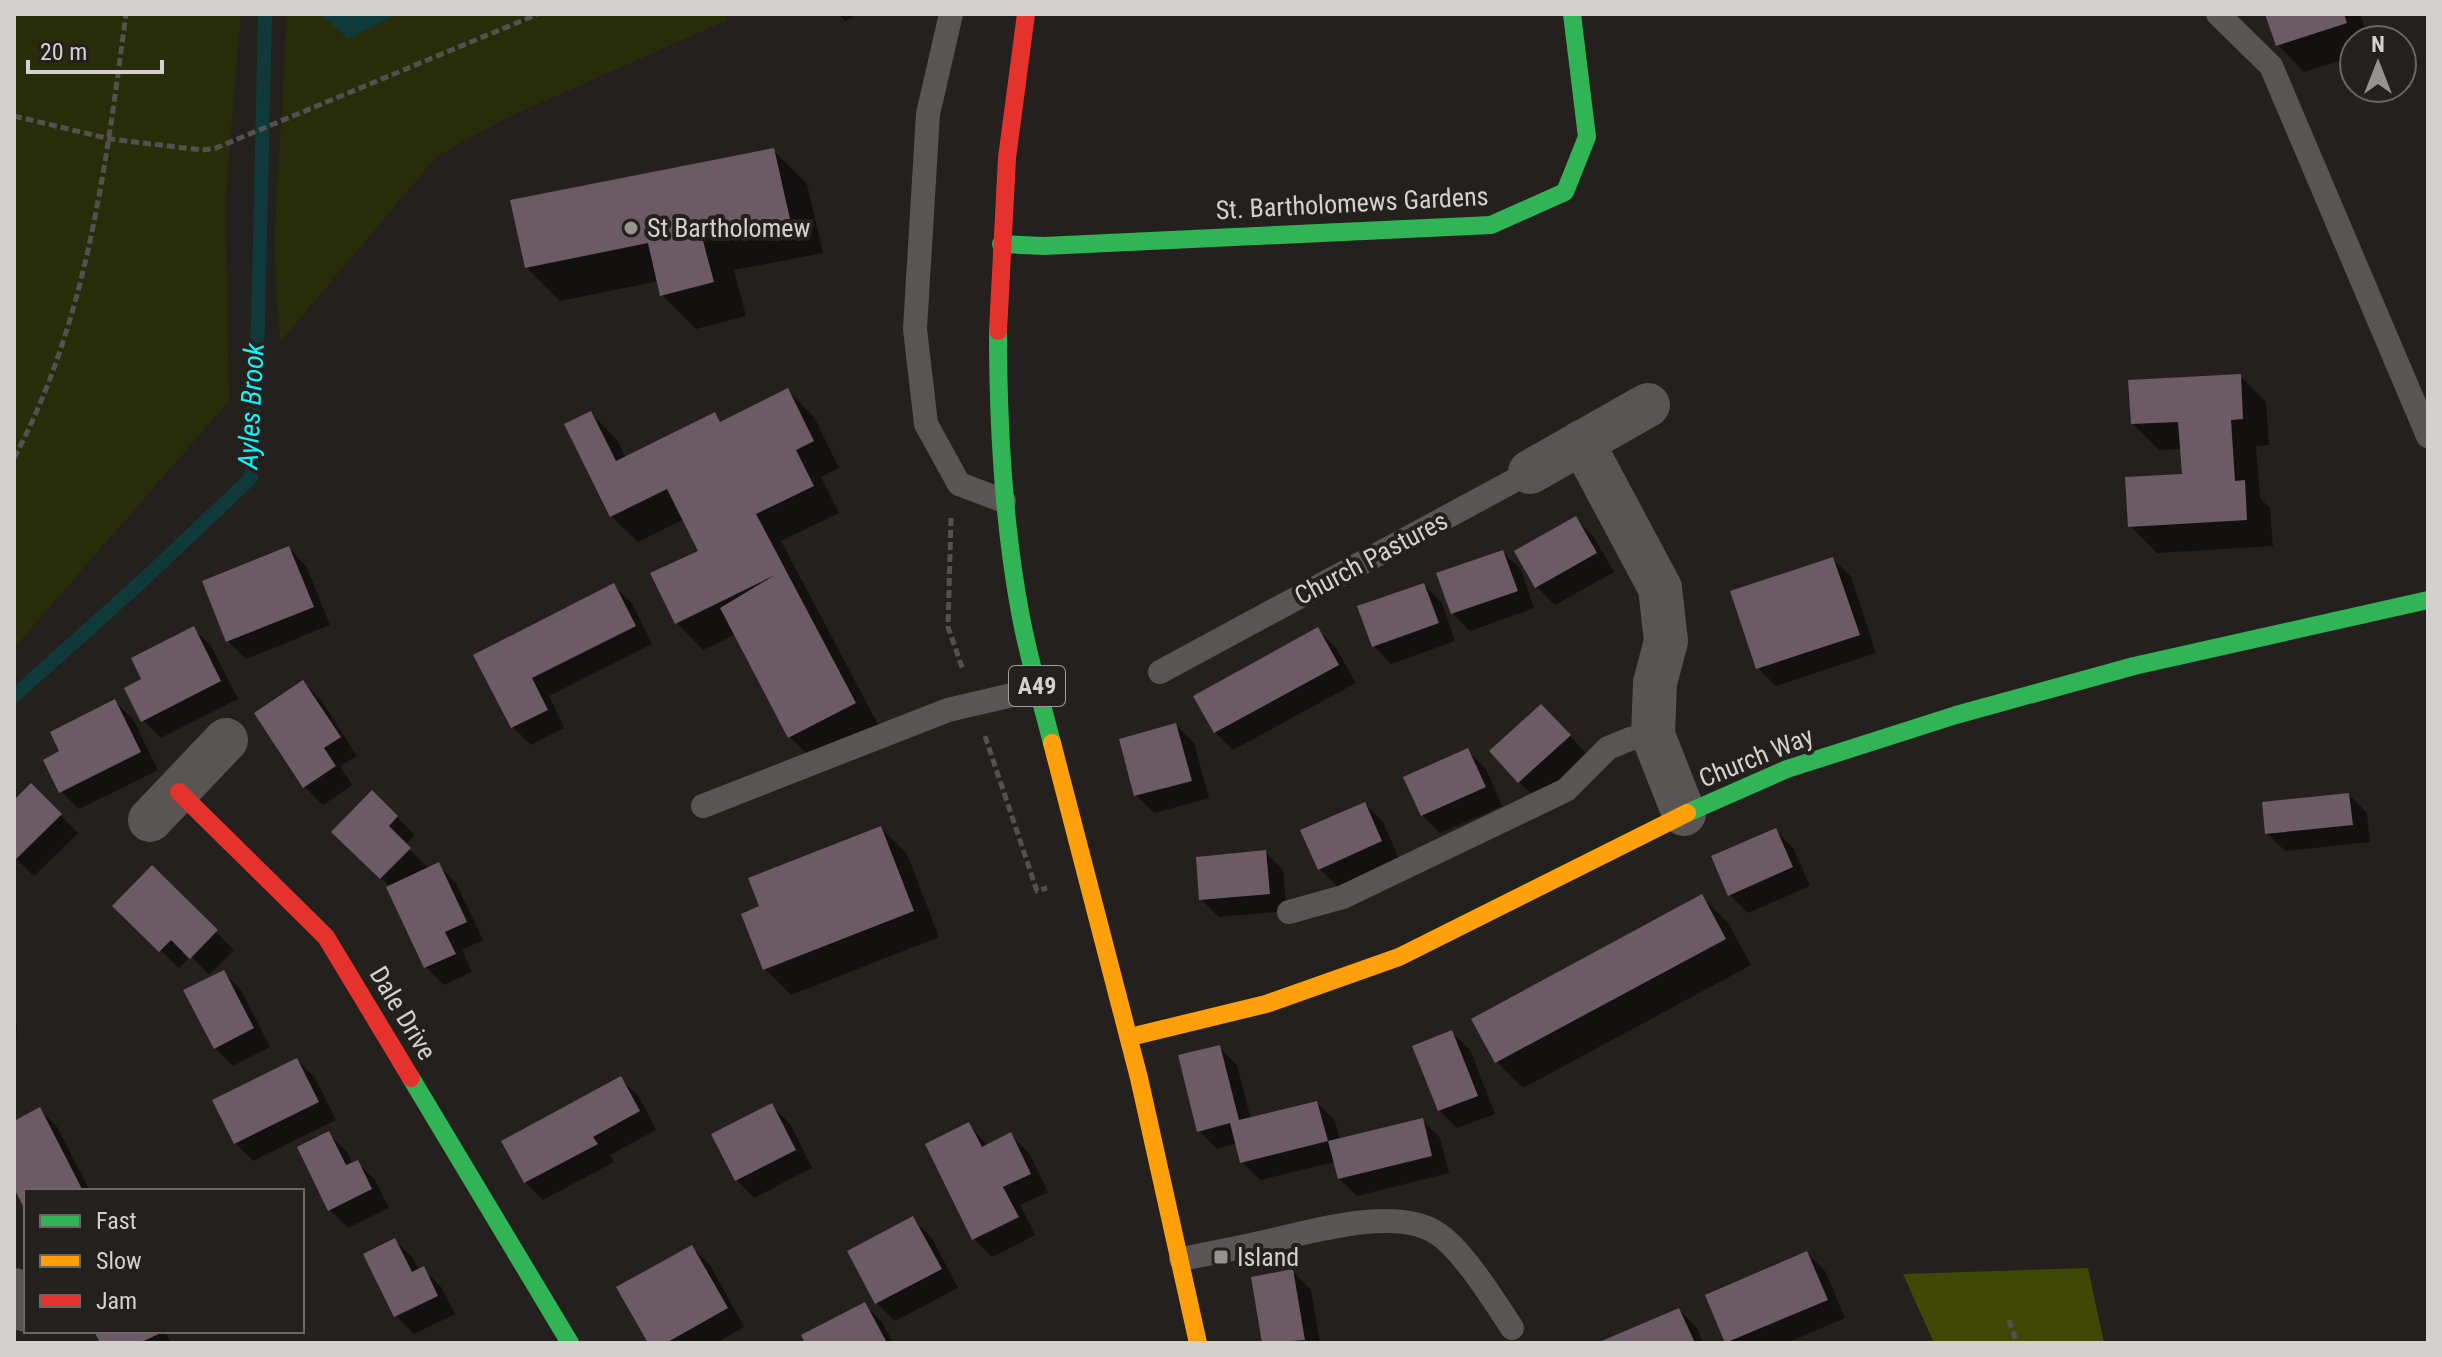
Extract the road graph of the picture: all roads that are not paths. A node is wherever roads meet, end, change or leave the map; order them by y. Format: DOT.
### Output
graph roads {
  1 [pos="951,14"];
  2 [pos="1026,14"];
  3 [pos="1572,14"];
  4 [pos="2218,14"];
  5 [pos="1001,244"];
  6 [pos="1648,405"];
  7 [pos="2428,436"];
  8 [pos="1582,442"];
  9 [pos="1530,472"];
  10 [pos="1004,501"];
  11 [pos="2428,600"];
  12 [pos="1160,672"];
  13 [pos="1038,689"];
  14 [pos="1653,735"];
  15 [pos="226,740"];
  16 [pos="164,806"];
  17 [pos="703,806"];
  18 [pos="1684,814"];
  19 [pos="1289,912"];
  20 [pos="1130,1037"];
  21 [pos="1181,1259"];
  22 [pos="1512,1328"];
  23 [pos="570,1343"];
  24 [pos="1198,1343"];
  1 -- 10 [label="lane"];
  2 -- 5 [label="main road, A49"];
  3 -- 5 [label="main road, St. Bartholomews Gardens"];
  4 -- 7 [label="lane"];
  5 -- 10 [label="main road, A49"];
  6 -- 8 [label="street, Church Pastures"];
  8 -- 9 [label="street, Church Pastures"];
  8 -- 14 [label="street"];
  9 -- 12 [label="lane, Church Pastures"];
  10 -- 13 [label="main road, A49"];
  11 -- 18 [label="main road, Church Way"];
  13 -- 17 [label="lane"];
  13 -- 20 [label="main road, A49"];
  14 -- 18 [label="street"];
  14 -- 19 [label="lane"];
  15 -- 16 [label="street"];
  16 -- 23 [label="main road, Dale Drive"];
  18 -- 20 [label="main road, Church Way"];
  20 -- 21 [label="main road, A49"];
  21 -- 22 [label="lane"];
  21 -- 24 [label="main road, A49"];
}
